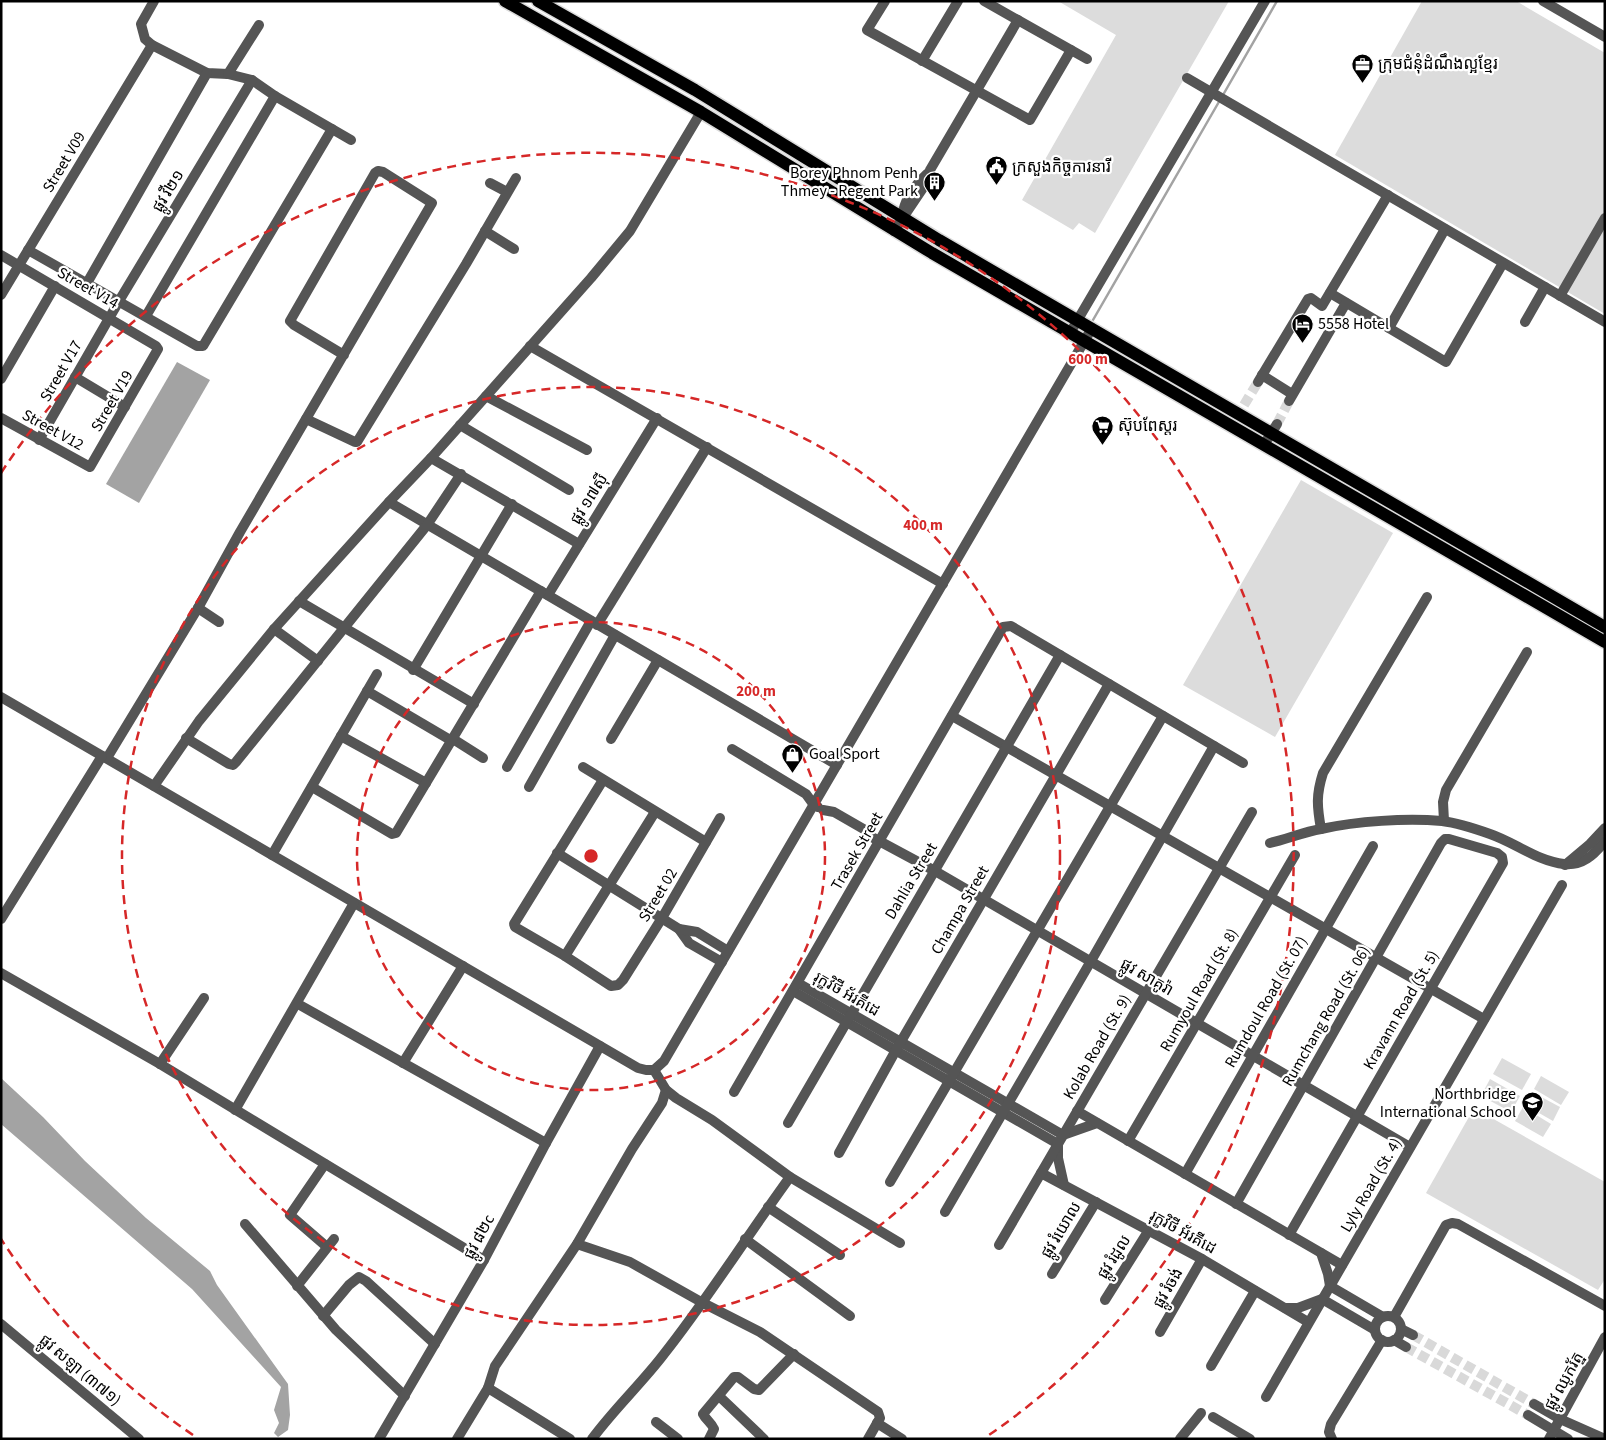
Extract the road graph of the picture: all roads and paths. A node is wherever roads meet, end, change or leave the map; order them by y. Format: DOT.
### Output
graph roads {
  1 [pos="154,1"];
  2 [pos="505,1"];
  3 [pos="538,1"];
  4 [pos="885,1"];
  5 [pos="958,1"];
  6 [pos="984,1"];
  7 [pos="1266,1"];
  8 [pos="1543,1"];
  9 [pos="1018,20"];
  10 [pos="259,25"];
  11 [pos="1605,37"];
  12 [pos="152,45"];
  13 [pos="1071,50"];
  14 [pos="1087,59"];
  15 [pos="922,60"];
  16 [pos="207,73"];
  17 [pos="228,74"];
  18 [pos="1187,78"];
  19 [pos="252,80"];
  20 [pos="977,90"];
  21 [pos="1212,92"];
  22 [pos="275,96"];
  23 [pos="701,112"];
  24 [pos="332,129"];
  25 [pos="351,140"];
  26 [pos="516,178"];
  27 [pos="490,183"];
  28 [pos="508,192"];
  29 [pos="1388,196"];
  30 [pos="902,217"];
  31 [pos="1605,218"];
  32 [pos="1445,229"];
  33 [pos="894,230"];
  34 [pos="485,231"];
  35 [pos="514,249"];
  36 [pos="28,250"];
  37 [pos="1,255"];
  38 [pos="1503,263"];
  39 [pos="19,265"];
  40 [pos="55,265"];
  41 [pos="87,283"];
  42 [pos="50,284"];
  43 [pos="1545,287"];
  44 [pos="1330,293"];
  45 [pos="1,295"];
  46 [pos="1560,296"];
  47 [pos="119,301"];
  48 [pos="1346,303"];
  49 [pos="1322,306"];
  50 [pos="1338,315"];
  51 [pos="146,316"];
  52 [pos="110,318"];
  53 [pos="1078,320"];
  54 [pos="1525,322"];
  55 [pos="1605,322"];
  56 [pos="1092,328"];
  57 [pos="1390,328"];
  58 [pos="1070,333"];
  59 [pos="1085,341"];
  60 [pos="530,346"];
  61 [pos="158,349"];
  62 [pos="344,355"];
  63 [pos="75,377"];
  64 [pos="1,379"];
  65 [pos="486,396"];
  66 [pos="125,407"];
  67 [pos="1,418"];
  68 [pos="657,418"];
  69 [pos="306,419"];
  70 [pos="460,425"];
  71 [pos="1274,428"];
  72 [pos="39,440"];
  73 [pos="1264,445"];
  74 [pos="707,447"];
  75 [pos="587,450"];
  76 [pos="432,458"];
  77 [pos="90,467"];
  78 [pos="461,474"];
  79 [pos="569,490"];
  80 [pos="389,502"];
  81 [pos="512,504"];
  82 [pos="427,524"];
  83 [pos="579,544"];
  84 [pos="480,555"];
  85 [pos="943,584"];
  86 [pos="544,593"];
  87 [pos="1427,597"];
  88 [pos="299,601"];
  89 [pos="198,608"];
  90 [pos="219,622"];
  91 [pos="594,623"];
  92 [pos="1605,627"];
  93 [pos="344,629"];
  94 [pos="274,630"];
  95 [pos="615,635"];
  96 [pos="1605,642"];
  97 [pos="1527,652"];
  98 [pos="1060,655"];
  99 [pos="658,660"];
  100 [pos="318,661"];
  101 [pos="413,670"];
  102 [pos="377,674"];
  103 [pos="1109,684"];
  104 [pos="367,691"];
  105 [pos="1,697"];
  106 [pos="474,704"];
  107 [pos="952,716"];
  108 [pos="1163,716"];
  109 [pos="341,736"];
  110 [pos="186,738"];
  111 [pos="611,739"];
  112 [pos="452,740"];
  113 [pos="1214,746"];
  114 [pos="1007,747"];
  115 [pos="732,749"];
  116 [pos="104,757"];
  117 [pos="483,758"];
  118 [pos="1243,763"];
  119 [pos="837,765"];
  120 [pos="507,766"];
  121 [pos="583,767"];
  122 [pos="1056,775"];
  123 [pos="603,780"];
  124 [pos="426,783"];
  125 [pos="154,786"];
  126 [pos="529,786"];
  127 [pos="312,787"];
  128 [pos="818,807"];
  129 [pos="1111,807"];
  130 [pos="655,812"];
  131 [pos="1252,812"];
  132 [pos="720,818"];
  133 [pos="1444,821"];
  134 [pos="1605,828"];
  135 [pos="1321,829"];
  136 [pos="868,834"];
  137 [pos="1163,836"];
  138 [pos="880,841"];
  139 [pos="1605,841"];
  140 [pos="706,842"];
  141 [pos="1270,843"];
  142 [pos="1441,843"];
  143 [pos="1373,846"];
  144 [pos="558,853"];
  145 [pos="272,855"];
  146 [pos="1295,855"];
  147 [pos="1565,865"];
  148 [pos="1219,868"];
  149 [pos="935,870"];
  150 [pos="610,884"];
  151 [pos="1562,885"];
  152 [pos="1270,898"];
  153 [pos="984,899"];
  154 [pos="354,903"];
  155 [pos="662,918"];
  156 [pos="1,919"];
  157 [pos="679,929"];
  158 [pos="1325,929"];
  159 [pos="1037,930"];
  160 [pos="728,951"];
  161 [pos="565,956"];
  162 [pos="1376,958"];
  163 [pos="1091,961"];
  164 [pos="722,962"];
  165 [pos="463,966"];
  166 [pos="1,973"];
  167 [pos="795,987"];
  168 [pos="1430,988"];
  169 [pos="1146,993"];
  170 [pos="204,998"];
  171 [pos="298,1004"];
  172 [pos="848,1017"];
  173 [pos="1484,1020"];
  174 [pos="1197,1023"];
  175 [pos="600,1046"];
  176 [pos="898,1046"];
  177 [pos="1253,1056"];
  178 [pos="403,1062"];
  179 [pos="160,1064"];
  180 [pos="654,1070"];
  181 [pos="951,1076"];
  182 [pos="1304,1085"];
  183 [pos="666,1090"];
  184 [pos="734,1092"];
  185 [pos="1005,1108"];
  186 [pos="235,1110"];
  187 [pos="1077,1111"];
  188 [pos="1357,1116"];
  189 [pos="788,1123"];
  190 [pos="1098,1123"];
  191 [pos="1061,1139"];
  192 [pos="1128,1141"];
  193 [pos="546,1142"];
  194 [pos="1410,1147"];
  195 [pos="839,1153"];
  196 [pos="325,1164"];
  197 [pos="1041,1173"];
  198 [pos="1185,1174"];
  199 [pos="790,1177"];
  200 [pos="890,1182"];
  201 [pos="1064,1185"];
  202 [pos="1096,1202"];
  203 [pos="1236,1204"];
  204 [pos="768,1207"];
  205 [pos="945,1212"];
  206 [pos="245,1224"];
  207 [pos="1149,1230"];
  208 [pos="1290,1235"];
  209 [pos="334,1239"];
  210 [pos="745,1239"];
  211 [pos="900,1243"];
  212 [pos="577,1244"];
  213 [pos="999,1245"];
  214 [pos="326,1247"];
  215 [pos="1321,1253"];
  216 [pos="840,1255"];
  217 [pos="1202,1259"];
  218 [pos="484,1260"];
  219 [pos="1342,1265"];
  220 [pos="1052,1274"];
  221 [pos="298,1286"];
  222 [pos="1330,1286"];
  223 [pos="1256,1291"];
  224 [pos="1322,1299"];
  225 [pos="1105,1300"];
  226 [pos="703,1303"];
  227 [pos="1605,1306"];
  228 [pos="1284,1308"];
  229 [pos="323,1316"];
  230 [pos="850,1316"];
  231 [pos="1383,1317"];
  232 [pos="1394,1317"];
  233 [pos="1308,1322"];
  234 [pos="1,1324"];
  235 [pos="1401,1329"];
  236 [pos="1375,1330"];
  237 [pos="1160,1332"];
  238 [pos="1413,1335"];
  239 [pos="1605,1337"];
  240 [pos="1382,1340"];
  241 [pos="1394,1340"];
  242 [pos="435,1344"];
  243 [pos="1406,1347"];
  244 [pos="794,1354"];
  245 [pos="1211,1366"];
  246 [pos="488,1388"];
  247 [pos="405,1396"];
  248 [pos="719,1396"];
  249 [pos="1266,1397"];
  250 [pos="1534,1404"];
  251 [pos="1200,1413"];
  252 [pos="1528,1415"];
  253 [pos="1213,1417"];
  254 [pos="1560,1419"];
  255 [pos="656,1422"];
  256 [pos="877,1423"];
  257 [pos="1551,1434"];
  258 [pos="1605,1438"];
  259 [pos="139,1439"];
  260 [pos="379,1439"];
  261 [pos="457,1439"];
  262 [pos="570,1439"];
  263 [pos="592,1439"];
  264 [pos="678,1439"];
  265 [pos="708,1439"];
  266 [pos="764,1439"];
  267 [pos="868,1439"];
  268 [pos="902,1439"];
  269 [pos="1180,1439"];
  270 [pos="1250,1439"];
  271 [pos="1332,1439"];
  272 [pos="1568,1439"];
  1 -- 12 [label="street"];
  2 -- 23 [label="main road"];
  3 -- 30 [label="main road"];
  4 -- 15 [label="street"];
  5 -- 15 [label="street"];
  6 -- 9 [label="street"];
  7 -- 21 [label="street"];
  8 -- 11 [label="street"];
  9 -- 13 [label="street"];
  9 -- 20 [label="street"];
  10 -- 17 [label="street"];
  12 -- 16 [label="street"];
  12 -- 36 [label="street, Street V09"];
  13 -- 14 [label="street"];
  13 -- 20 [label="street"];
  15 -- 20 [label="street"];
  16 -- 17 [label="street"];
  16 -- 41 [label="street"];
  17 -- 19 [label="street"];
  18 -- 21 [label="street"];
  19 -- 22 [label="street"];
  19 -- 47 [label="street, ផ្លូវ វី២១"];
  20 -- 30 [label="street"];
  21 -- 29 [label="street"];
  21 -- 53 [label="street"];
  22 -- 24 [label="street"];
  22 -- 51 [label="street"];
  23 -- 33 [label="main road"];
  23 -- 60 [label="street"];
  24 -- 25 [label="street"];
  24 -- 51 [label="street"];
  26 -- 28 [label="street"];
  27 -- 28 [label="street"];
  28 -- 34 [label="street"];
  29 -- 32 [label="street"];
  29 -- 44 [label="street"];
  30 -- 33 [label="street"];
  30 -- 53 [label="main road"];
  31 -- 46 [label="street"];
  32 -- 38 [label="street"];
  32 -- 57 [label="street"];
  33 -- 58 [label="main road"];
  34 -- 35 [label="street"];
  34 -- 69 [label="street"];
  36 -- 39 [label="street, Street V09"];
  36 -- 40 [label="street"];
  37 -- 39 [label="street, Street V14"];
  38 -- 43 [label="street"];
  38 -- 57 [label="street"];
  39 -- 42 [label="street, Street V14"];
  39 -- 45 [label="street, Street V09"];
  40 -- 41 [label="street"];
  40 -- 42 [label="street"];
  41 -- 47 [label="street"];
  42 -- 52 [label="street, Street V14"];
  42 -- 64 [label="street"];
  43 -- 46 [label="street"];
  43 -- 54 [label="street"];
  44 -- 48 [label="street"];
  44 -- 49 [label="street"];
  46 -- 55 [label="street"];
  47 -- 51 [label="street"];
  47 -- 52 [label="street, ផ្លូវ វី២១"];
  48 -- 50 [label="street"];
  48 -- 57 [label="street"];
  49 -- 50 [label="street"];
  49 -- 50 [label="street"];
  52 -- 61 [label="street, Street V14"];
  52 -- 63 [label="street, Street V17"];
  53 -- 56 [label="main road"];
  53 -- 58 [label="street"];
  56 -- 59 [label="street"];
  56 -- 71 [label="main road"];
  58 -- 59 [label="main road"];
  59 -- 73 [label="main road"];
  59 -- 85 [label="street"];
  60 -- 65 [label="street"];
  60 -- 68 [label="street"];
  61 -- 66 [label="street, Street V19"];
  62 -- 62 [label="street"];
  62 -- 69 [label="street"];
  63 -- 66 [label="street"];
  63 -- 72 [label="street, Street V17"];
  65 -- 70 [label="street"];
  65 -- 75 [label="street"];
  66 -- 77 [label="street, Street V19"];
  67 -- 72 [label="street, Street V12"];
  68 -- 74 [label="street"];
  68 -- 83 [label="street, ផ្លូវ ១៧ស៊ី"];
  69 -- 89 [label="street"];
  70 -- 76 [label="street"];
  70 -- 79 [label="street"];
  71 -- 73 [label="street"];
  71 -- 92 [label="main road"];
  72 -- 77 [label="street, Street V12"];
  73 -- 96 [label="main road"];
  74 -- 85 [label="street"];
  74 -- 91 [label="street"];
  76 -- 78 [label="street"];
  76 -- 80 [label="street"];
  78 -- 81 [label="street"];
  78 -- 82 [label="street"];
  80 -- 82 [label="street"];
  80 -- 88 [label="street"];
  81 -- 83 [label="street"];
  81 -- 84 [label="street"];
  82 -- 84 [label="street"];
  82 -- 93 [label="street"];
  83 -- 86 [label="street, ផ្លូវ ១៧ស៊ី"];
  84 -- 86 [label="street"];
  84 -- 101 [label="street"];
  85 -- 119 [label="street"];
  86 -- 91 [label="street"];
  86 -- 106 [label="street, ផ្លូវ ១៧ស៊ី"];
  87 -- 135 [label="street"];
  88 -- 93 [label="street"];
  88 -- 94 [label="street"];
  89 -- 90 [label="street"];
  89 -- 116 [label="street"];
  91 -- 95 [label="street"];
  91 -- 120 [label="street"];
  93 -- 100 [label="street"];
  93 -- 101 [label="street"];
  94 -- 100 [label="street"];
  94 -- 110 [label="street"];
  95 -- 99 [label="street"];
  95 -- 126 [label="street"];
  97 -- 133 [label="street"];
  98 -- 103 [label="street"];
  98 -- 107 [label="street, Trasek Street"];
  98 -- 114 [label="street, Dahlia Street"];
  99 -- 111 [label="street"];
  99 -- 119 [label="street"];
  100 -- 110 [label="street"];
  101 -- 106 [label="street"];
  102 -- 104 [label="street"];
  103 -- 108 [label="street"];
  103 -- 122 [label="street, Champa Street"];
  104 -- 109 [label="street"];
  104 -- 112 [label="street"];
  105 -- 116 [label="street"];
  106 -- 112 [label="street, ផ្លូវ ១៧ស៊ី"];
  107 -- 114 [label="street"];
  107 -- 138 [label="street, Trasek Street"];
  108 -- 113 [label="street"];
  108 -- 129 [label="street"];
  109 -- 124 [label="street"];
  109 -- 127 [label="street"];
  110 -- 125 [label="street"];
  112 -- 117 [label="street"];
  112 -- 124 [label="street, ផ្លូវ ១៧ស៊ី"];
  113 -- 118 [label="street"];
  113 -- 137 [label="street"];
  114 -- 122 [label="street"];
  114 -- 149 [label="street, Dahlia Street"];
  115 -- 128 [label="street, ផ្លូវ សាគូរ៉ា"];
  116 -- 125 [label="street"];
  116 -- 156 [label="street"];
  119 -- 128 [label="street"];
  121 -- 123 [label="street"];
  122 -- 129 [label="street"];
  122 -- 153 [label="street, Champa Street"];
  123 -- 130 [label="street"];
  123 -- 144 [label="street"];
  124 -- 127 [label="street, ផ្លូវ ១៧ស៊ី"];
  125 -- 145 [label="street"];
  127 -- 145 [label="street"];
  128 -- 136 [label="street, ផ្លូវ សាគូរ៉ា"];
  128 -- 136 [label="street, ផ្លូវ សាគូរ៉ា"];
  128 -- 160 [label="street"];
  129 -- 137 [label="street"];
  129 -- 159 [label="street"];
  130 -- 140 [label="street"];
  130 -- 150 [label="street"];
  131 -- 148 [label="street, Kolab Road (St. 9)"];
  132 -- 140 [label="street, Street 02"];
  133 -- 135 [label="street"];
  133 -- 147 [label="street"];
  134 -- 147 [label="street"];
  135 -- 141 [label="street"];
  136 -- 138 [label="street, ផ្លូវ សាគូរ៉ា"];
  137 -- 148 [label="street"];
  137 -- 163 [label="street"];
  138 -- 149 [label="street, ផ្លូវ សាគូរ៉ា"];
  138 -- 167 [label="street, Trasek Street"];
  139 -- 147 [label="street"];
  140 -- 155 [label="street, Street 02"];
  142 -- 162 [label="street, Rumchang Road (St. 06)"];
  142 -- 168 [label="street, Kravann Road (St. 5)"];
  143 -- 158 [label="street, Rumdoul Road (St. 07)"];
  144 -- 150 [label="street"];
  144 -- 161 [label="street"];
  145 -- 154 [label="street"];
  146 -- 152 [label="street, Rumyoul Road (St. 8)"];
  148 -- 152 [label="street"];
  148 -- 169 [label="street, Kolab Road (St. 9)"];
  149 -- 153 [label="street, ផ្លូវ សាគូរ៉ា"];
  149 -- 172 [label="street, Dahlia Street"];
  150 -- 155 [label="street"];
  150 -- 161 [label="street"];
  151 -- 173 [label="street, Lyly Road (St. 4)"];
  152 -- 158 [label="street"];
  152 -- 174 [label="street, Rumyoul Road (St. 8)"];
  153 -- 159 [label="street, ផ្លូវ សាគូរ៉ា"];
  153 -- 176 [label="street, Champa Street"];
  154 -- 165 [label="street"];
  154 -- 171 [label="street"];
  155 -- 157 [label="street"];
  155 -- 161 [label="street, Street 02"];
  157 -- 160 [label="street"];
  157 -- 164 [label="street"];
  158 -- 162 [label="street"];
  158 -- 177 [label="street, Rumdoul Road (St. 07)"];
  159 -- 163 [label="street, ផ្លូវ សាគូរ៉ា"];
  159 -- 181 [label="street"];
  160 -- 164 [label="street"];
  162 -- 168 [label="street"];
  162 -- 182 [label="street, Rumchang Road (St. 06)"];
  163 -- 169 [label="street, ផ្លូវ សាគូរ៉ា"];
  163 -- 185 [label="street"];
  164 -- 180 [label="street"];
  165 -- 175 [label="street"];
  165 -- 178 [label="street"];
  166 -- 179 [label="street"];
  167 -- 172 [label="street, រុក្ខវិថី អ័រគីដេ"];
  167 -- 184 [label="street, Trasek Street"];
  168 -- 173 [label="street"];
  168 -- 188 [label="street, Kravann Road (St. 5)"];
  169 -- 174 [label="street, ផ្លូវ សាគូរ៉ា"];
  169 -- 187 [label="street, Kolab Road (St. 9)"];
  170 -- 179 [label="street"];
  171 -- 178 [label="street"];
  171 -- 186 [label="street"];
  172 -- 176 [label="street, រុក្ខវិថី អ័រគីដេ"];
  172 -- 189 [label="street, Dahlia Street"];
  173 -- 194 [label="street, Lyly Road (St. 4)"];
  174 -- 177 [label="street, ផ្លូវ សាគូរ៉ា"];
  174 -- 192 [label="street, Rumyoul Road (St. 8)"];
  175 -- 180 [label="street"];
  175 -- 193 [label="street, ផ្លូវ ៨២c"];
  176 -- 181 [label="street, រុក្ខវិថី អ័រគីដេ"];
  176 -- 195 [label="street, Champa Street"];
  177 -- 182 [label="street, ផ្លូវ សាគូរ៉ា"];
  177 -- 198 [label="street, Rumdoul Road (St. 07)"];
  178 -- 193 [label="street"];
  179 -- 186 [label="street"];
  180 -- 183 [label="street"];
  181 -- 185 [label="street, រុក្ខវិថី អ័រគីដេ"];
  181 -- 200 [label="street"];
  182 -- 188 [label="street, ផ្លូវ សាគូរ៉ា"];
  182 -- 203 [label="street, Rumchang Road (St. 06)"];
  183 -- 199 [label="street"];
  183 -- 212 [label="street"];
  185 -- 191 [label="street, រុក្ខវិថី អ័រគីដេ"];
  185 -- 205 [label="street"];
  186 -- 196 [label="street"];
  187 -- 190 [label="street"];
  187 -- 191 [label="street, Kolab Road (St. 9)"];
  188 -- 194 [label="street, ផ្លូវ សាគូរ៉ា"];
  188 -- 208 [label="street, Kravann Road (St. 5)"];
  190 -- 191 [label="street"];
  190 -- 192 [label="street"];
  191 -- 197 [label="street, Kolab Road (St. 9)"];
  191 -- 201 [label="street"];
  192 -- 198 [label="street"];
  193 -- 218 [label="street, ផ្លូវ ៨២c"];
  194 -- 219 [label="street, Lyly Road (St. 4)"];
  196 -- 214 [label="street"];
  196 -- 218 [label="street"];
  197 -- 201 [label="street, រុក្ខវិថី អ័រគីដេ"];
  197 -- 213 [label="street, Kolab Road (St. 9)"];
  198 -- 203 [label="street"];
  199 -- 204 [label="street"];
  199 -- 211 [label="street"];
  201 -- 202 [label="street, រុក្ខវិថី អ័រគីដេ"];
  202 -- 207 [label="street, រុក្ខវិថី អ័រគីដេ"];
  202 -- 220 [label="street, ផ្លូវ រំយោល"];
  203 -- 208 [label="street"];
  204 -- 210 [label="street"];
  204 -- 216 [label="street"];
  206 -- 221 [label="street"];
  207 -- 217 [label="street, រុក្ខវិថី អ័រគីដេ"];
  207 -- 225 [label="street, ផ្លូវ រំដូល"];
  208 -- 215 [label="street"];
  209 -- 214 [label="street"];
  210 -- 226 [label="street"];
  210 -- 230 [label="street"];
  212 -- 226 [label="street"];
  212 -- 246 [label="street"];
  214 -- 221 [label="street"];
  215 -- 219 [label="street"];
  215 -- 222 [label="street"];
  217 -- 223 [label="street, រុក្ខវិថី អ័រគីដេ"];
  217 -- 237 [label="street, ផ្លូវ រំចង់"];
  218 -- 242 [label="street, ផ្លូវ ៨២c"];
  219 -- 222 [label="street, Lyly Road (St. 4)"];
  221 -- 229 [label="street"];
  222 -- 224 [label="street, Lyly Road (St. 4)"];
  222 -- 231 [label="street"];
  223 -- 228 [label="street, រុក្ខវិថី អ័រគីដេ"];
  223 -- 245 [label="street"];
  224 -- 228 [label="street"];
  224 -- 233 [label="street, Lyly Road (St. 4)"];
  224 -- 236 [label="street"];
  226 -- 244 [label="street"];
  226 -- 263 [label="street"];
  227 -- 232 [label="street"];
  228 -- 233 [label="street, រុក្ខវិថី អ័រគីដេ"];
  229 -- 242 [label="street"];
  229 -- 247 [label="street"];
  231 -- 232 [label="street"];
  231 -- 236 [label="street"];
  232 -- 235 [label="street"];
  233 -- 249 [label="street, Lyly Road (St. 4)"];
  234 -- 259 [label="street, ផ្លូវ សឡា (៣៧១)"];
  235 -- 238 [label="street"];
  235 -- 241 [label="street"];
  236 -- 240 [label="street"];
  239 -- 254 [label="street, ផ្លូវ ឈូករ័ត្ន"];
  240 -- 241 [label="street"];
  240 -- 271 [label="street"];
  241 -- 243 [label="street"];
  242 -- 247 [label="street, ផ្លូវ ៨២c"];
  244 -- 248 [label="street"];
  244 -- 256 [label="street"];
  246 -- 261 [label="street"];
  246 -- 262 [label="street"];
  247 -- 260 [label="street, ផ្លូវ ៨២c"];
  248 -- 265 [label="street"];
  248 -- 266 [label="street"];
  250 -- 254 [label="street"];
  251 -- 269 [label="street"];
  252 -- 257 [label="street"];
  253 -- 270 [label="street"];
  254 -- 257 [label="street, ផ្លូវ ឈូករ័ត្ន"];
  254 -- 258 [label="street"];
  255 -- 264 [label="street"];
  256 -- 267 [label="street"];
  256 -- 268 [label="street"];
  257 -- 272 [label="street"];
}
